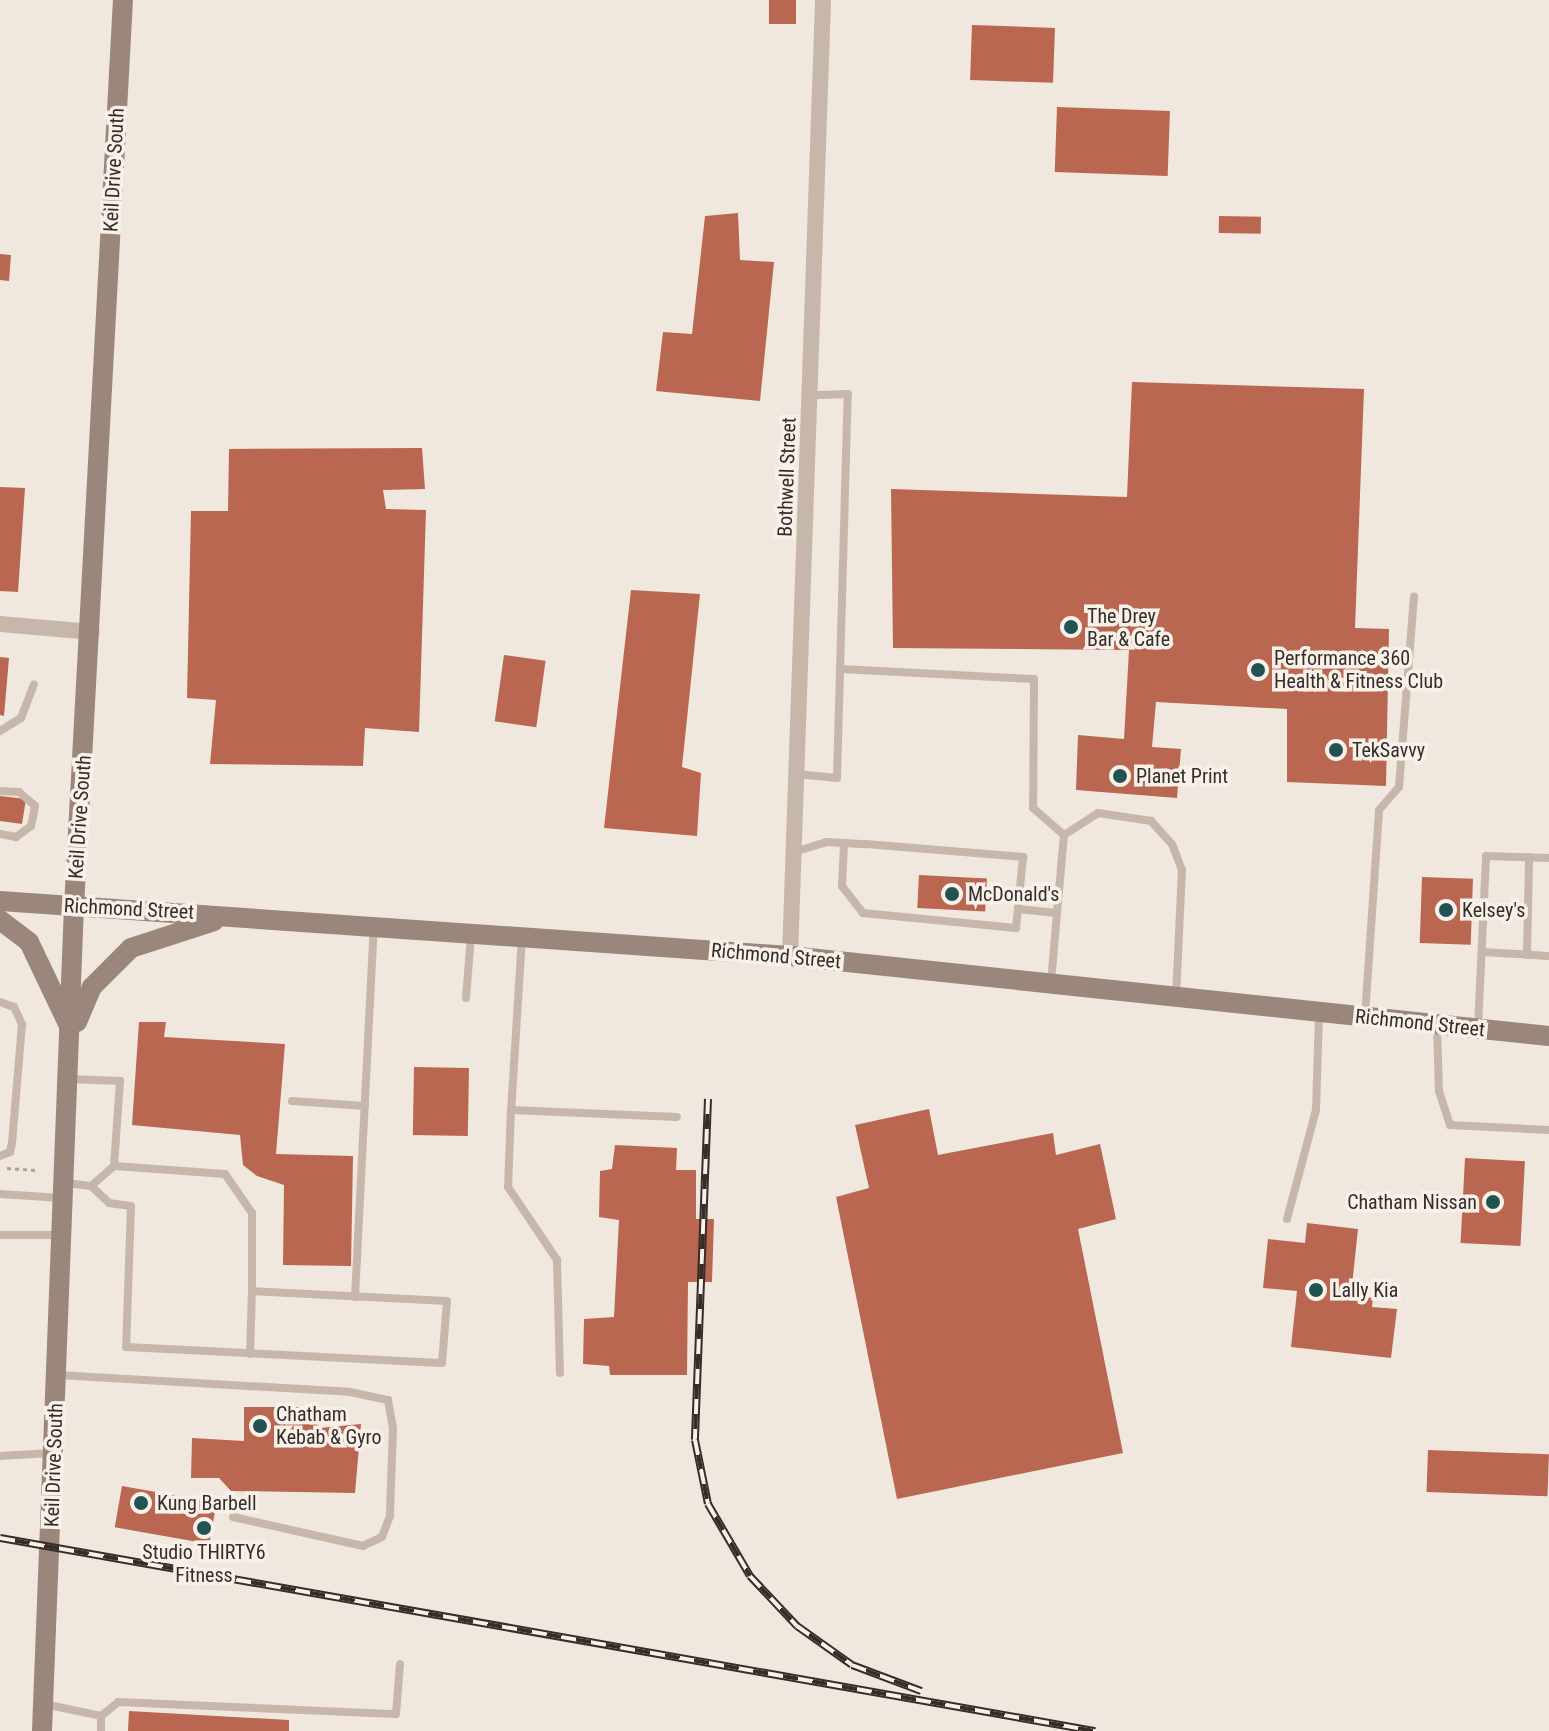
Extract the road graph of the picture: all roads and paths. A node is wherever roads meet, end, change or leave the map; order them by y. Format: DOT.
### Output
graph roads {
  1 [pos="123,0"];
  2 [pos="823,0"];
  3 [pos="810,395"];
  4 [pos="1414,597"];
  5 [pos="0,624"];
  6 [pos="92,632"];
  7 [pos="841,669"];
  8 [pos="34,684"];
  9 [pos="0,731"];
  10 [pos="797,774"];
  11 [pos="0,791"];
  12 [pos="0,834"];
  13 [pos="1064,835"];
  14 [pos="844,843"];
  15 [pos="794,852"];
  16 [pos="1529,857"];
  17 [pos="1549,858"];
  18 [pos="0,901"];
  19 [pos="74,907"];
  20 [pos="1018,909"];
  21 [pos="1057,913"];
  22 [pos="241,915"];
  23 [pos="0,920"];
  24 [pos="374,925"];
  25 [pos="471,933"];
  26 [pos="522,937"];
  27 [pos="1482,952"];
  28 [pos="1527,955"];
  29 [pos="790,956"];
  30 [pos="1549,956"];
  31 [pos="1051,984"];
  32 [pos="1176,997"];
  33 [pos="466,998"];
  34 [pos="0,1002"];
  35 [pos="1319,1012"];
  36 [pos="1365,1017"];
  37 [pos="1437,1024"];
  38 [pos="1478,1029"];
  39 [pos="73,1033"];
  40 [pos="1549,1036"];
  41 [pos="70,1079"];
  42 [pos="292,1101"];
  43 [pos="365,1106"];
  44 [pos="511,1110"];
  45 [pos="677,1117"];
  46 [pos="1549,1130"];
  47 [pos="0,1156"];
  48 [pos="114,1166"];
  49 [pos="0,1167"];
  50 [pos="39,1170"];
  51 [pos="91,1186"];
  52 [pos="66,1191"];
  53 [pos="0,1194"];
  54 [pos="1287,1219"];
  55 [pos="0,1235"];
  56 [pos="64,1235"];
  57 [pos="252,1291"];
  58 [pos="355,1297"];
  59 [pos="250,1354"];
  60 [pos="560,1373"];
  61 [pos="58,1375"];
  62 [pos="55,1453"];
  63 [pos="0,1456"];
  64 [pos="233,1517"];
  65 [pos="400,1664"];
  66 [pos="43,1704"];
  67 [pos="101,1716"];
  68 [pos="42,1731"];
  69 [pos="101,1731"];
  1 -- 6 [label="main road, Keil Drive South"];
  2 -- 3 [label="street, Bothwell Street"];
  3 -- 7 [label="lane"];
  3 -- 10 [label="street, Bothwell Street"];
  4 -- 36 [label="lane"];
  5 -- 6 [label="street"];
  6 -- 19 [label="main road, Keil Drive South"];
  7 -- 10 [label="lane"];
  7 -- 13 [label="lane"];
  8 -- 9 [label="lane"];
  10 -- 15 [label="street, Bothwell Street"];
  11 -- 12 [label="lane"];
  13 -- 21 [label="lane"];
  13 -- 32 [label="lane"];
  14 -- 15 [label="lane"];
  14 -- 20 [label="lane"];
  14 -- 20 [label="lane"];
  15 -- 29 [label="street, Bothwell Street"];
  16 -- 17 [label="lane"];
  16 -- 27 [label="lane"];
  16 -- 28 [label="lane"];
  18 -- 19 [label="main road, Richmond Street"];
  19 -- 22 [label="main road, Richmond Street"];
  19 -- 39 [label="main road, Keil Drive South"];
  20 -- 21 [label="lane"];
  21 -- 31 [label="lane"];
  22 -- 24 [label="main road, Richmond Street"];
  22 -- 39 [label="main road"];
  23 -- 39 [label="main road"];
  24 -- 25 [label="main road, Richmond Street"];
  24 -- 43 [label="lane"];
  25 -- 26 [label="main road, Richmond Street"];
  25 -- 33 [label="lane"];
  26 -- 29 [label="main road, Richmond Street"];
  26 -- 44 [label="lane"];
  27 -- 28 [label="lane"];
  27 -- 38 [label="lane"];
  28 -- 30 [label="lane"];
  29 -- 31 [label="main road, Richmond Street"];
  31 -- 32 [label="main road, Richmond Street"];
  32 -- 35 [label="main road, Richmond Street"];
  34 -- 47 [label="lane"];
  35 -- 36 [label="main road, Richmond Street"];
  35 -- 54 [label="lane"];
  36 -- 37 [label="main road, Richmond Street"];
  37 -- 38 [label="main road, Richmond Street"];
  37 -- 46 [label="lane"];
  38 -- 40 [label="main road, Richmond Street"];
  39 -- 41 [label="main road, Keil Drive South"];
  41 -- 48 [label="lane"];
  41 -- 52 [label="main road, Keil Drive South"];
  42 -- 43 [label="lane"];
  43 -- 58 [label="lane"];
  44 -- 45 [label="lane"];
  44 -- 60 [label="lane"];
  48 -- 51 [label="lane"];
  48 -- 57 [label="lane"];
  49 -- 50 [label="path"];
  51 -- 52 [label="lane"];
  51 -- 59 [label="lane"];
  52 -- 53 [label="lane"];
  52 -- 56 [label="main road, Keil Drive South"];
  55 -- 56 [label="lane"];
  56 -- 61 [label="main road, Keil Drive South"];
  57 -- 58 [label="lane"];
  57 -- 59 [label="lane"];
  58 -- 59 [label="lane"];
  61 -- 62 [label="main road, Keil Drive South"];
  61 -- 64 [label="lane"];
  62 -- 63 [label="lane"];
  62 -- 66 [label="main road, Keil Drive South"];
  65 -- 67 [label="lane"];
  66 -- 67 [label="lane"];
  66 -- 68 [label="main road, Keil Drive South"];
  67 -- 69 [label="lane"];
}
